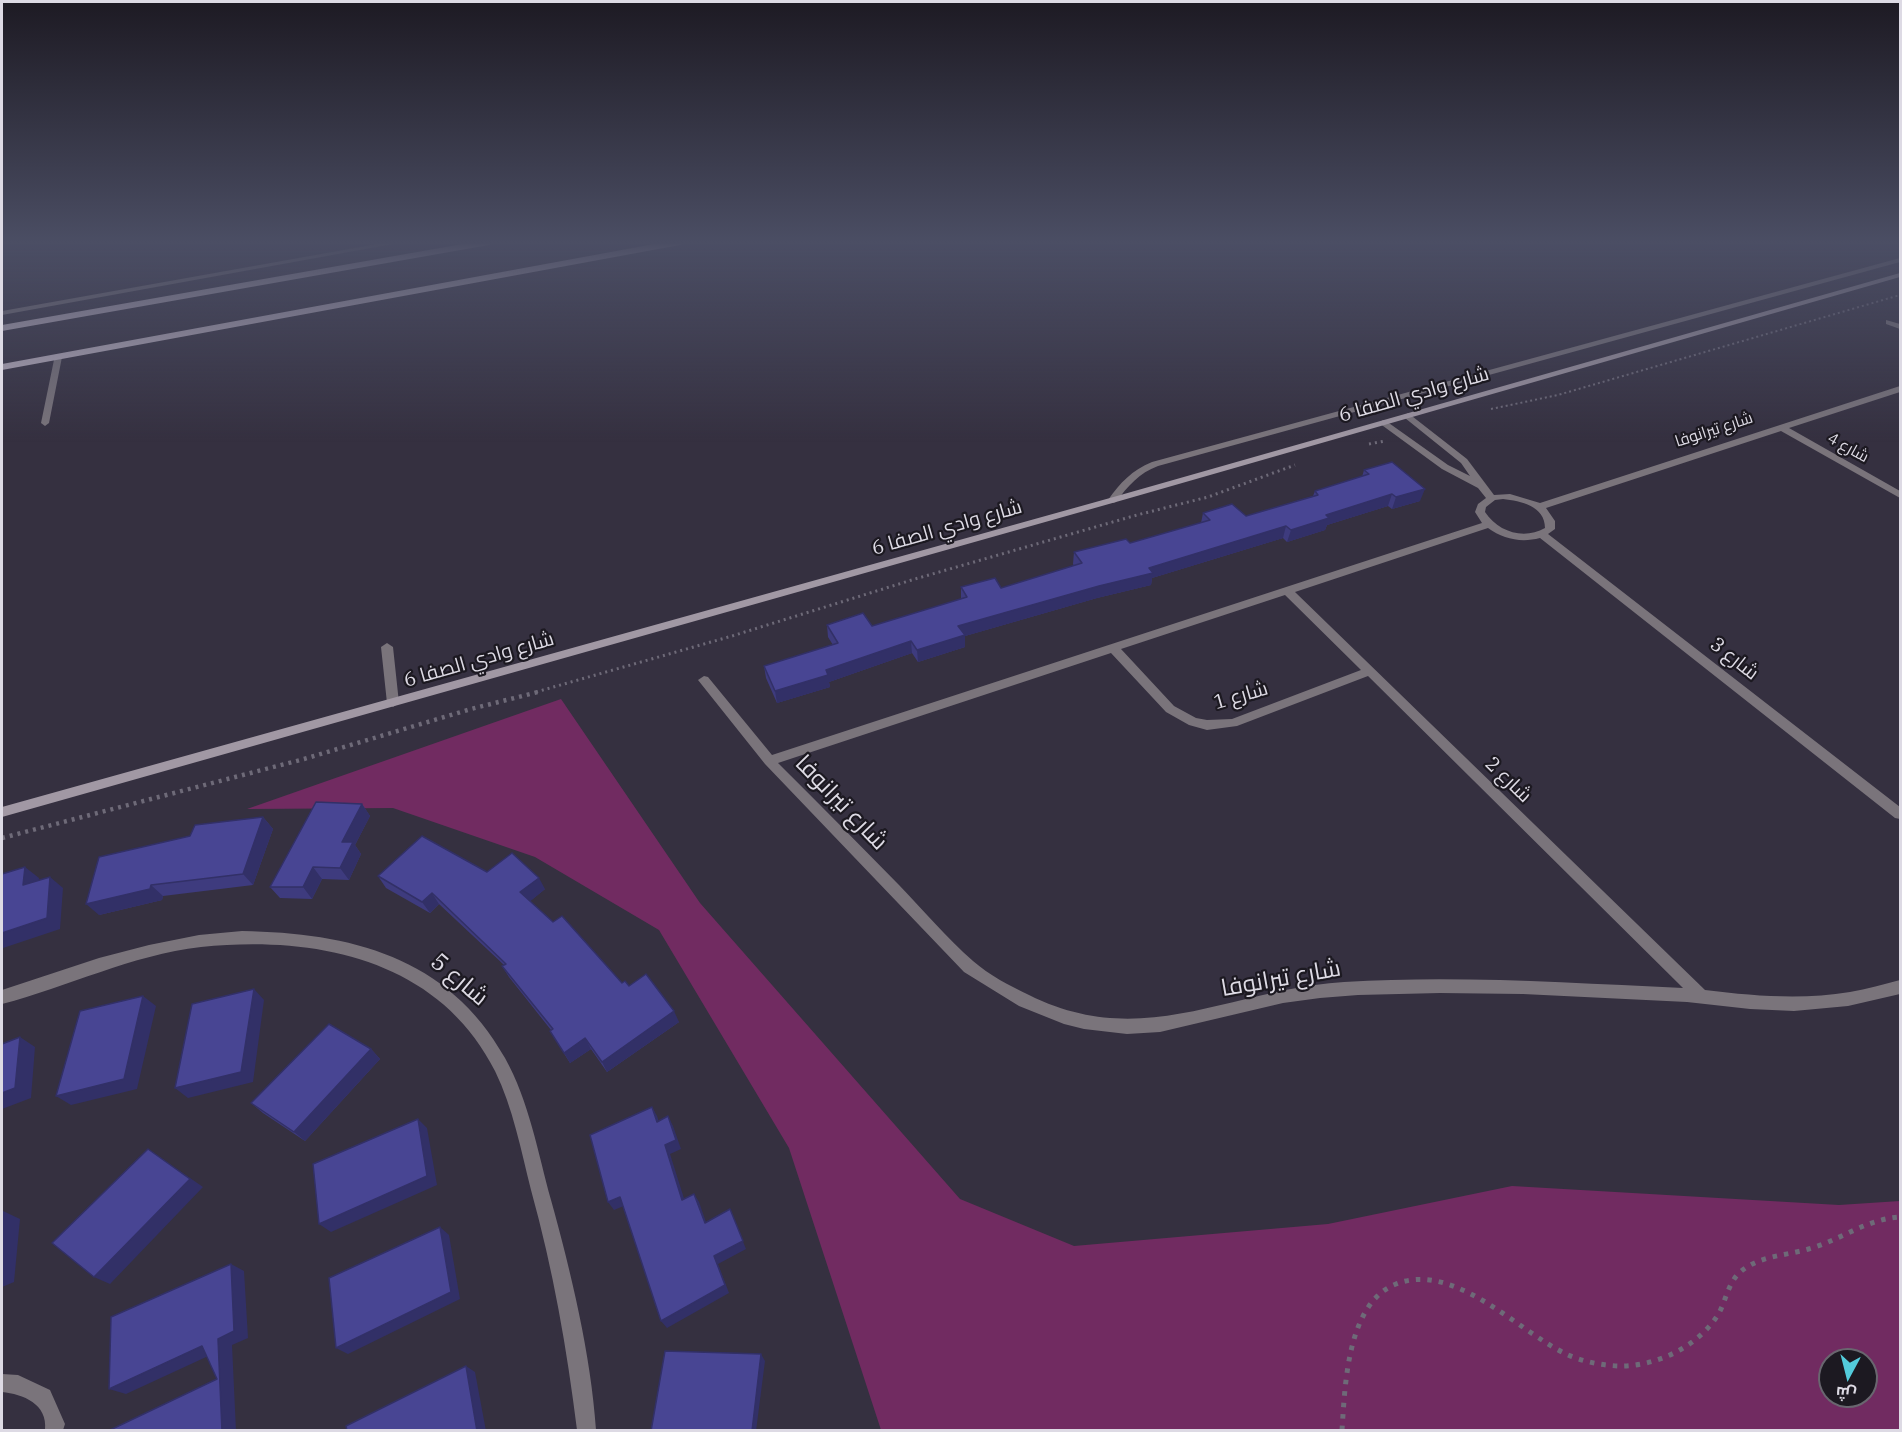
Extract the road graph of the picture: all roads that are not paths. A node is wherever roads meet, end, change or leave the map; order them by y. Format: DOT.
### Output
graph roads {
  1 [pos="22,309"];
  2 [pos="111,309"];
  3 [pos="319,309"];
  4 [pos="1722,309"];
  5 [pos="1782,309"];
  6 [pos="2,312"];
  7 [pos="1889,322"];
  8 [pos="1900,327"];
  9 [pos="2,328"];
  10 [pos="58,357"];
  11 [pos="2,367"];
  12 [pos="1900,389"];
  13 [pos="1408,416"];
  14 [pos="45,423"];
  15 [pos="1383,423"];
  16 [pos="1781,428"];
  17 [pos="1435,436"];
  18 [pos="1408,440"];
  19 [pos="1481,486"];
  20 [pos="1900,495"];
  21 [pos="1492,498"];
  22 [pos="1113,500"];
  23 [pos="1539,507"];
  24 [pos="1489,524"];
  25 [pos="1543,535"];
  26 [pos="1288,591"];
  27 [pos="387,646"];
  28 [pos="1113,648"];
  29 [pos="1369,671"];
  30 [pos="704,680"];
  31 [pos="393,703"];
  32 [pos="769,761"];
  33 [pos="2,812"];
  34 [pos="1900,814"];
  35 [pos="1900,987"];
  36 [pos="1701,996"];
  37 [pos="2,997"];
  38 [pos="2,1383"];
  39 [pos="54,1431"];
  40 [pos="586,1431"];
  1 -- 6 [label="street"];
  2 -- 9 [label="main road"];
  3 -- 10 [label="main road"];
  4 -- 22 [label="street"];
  5 -- 13 [label="main road, شارع وادي الصفا 6"];
  7 -- 8 [label="street"];
  10 -- 11 [label="main road"];
  10 -- 14 [label="street"];
  12 -- 16 [label="street, شارع تيرانوفا"];
  13 -- 15 [label="main road, شارع وادي الصفا 6"];
  13 -- 17 [label="street"];
  15 -- 18 [label="street"];
  15 -- 22 [label="main road, شارع وادي الصفا 6"];
  16 -- 20 [label="street, شارع 4"];
  16 -- 23 [label="street, شارع تيرانوفا"];
  17 -- 18 [label="street"];
  17 -- 19 [label="street"];
  18 -- 19 [label="street"];
  19 -- 21 [label="street"];
  21 -- 23 [label="street"];
  21 -- 24 [label="street"];
  22 -- 31 [label="main road, شارع وادي الصفا 6"];
  23 -- 25 [label="street"];
  24 -- 25 [label="street"];
  24 -- 26 [label="street, شارع تيرانوفا"];
  25 -- 34 [label="street, شارع 3"];
  26 -- 28 [label="street, شارع تيرانوفا"];
  26 -- 29 [label="street, شارع 2"];
  27 -- 31 [label="street"];
  28 -- 29 [label="street, شارع 1"];
  28 -- 32 [label="street, شارع تيرانوفا"];
  29 -- 36 [label="street, شارع 2"];
  30 -- 32 [label="street, شارع تيرانوفا"];
  31 -- 33 [label="main road, شارع وادي الصفا 6"];
  32 -- 36 [label="street, شارع تيرانوفا"];
  35 -- 36 [label="street, شارع تيرانوفا"];
  37 -- 40 [label="street, شارع 5"];
  38 -- 39 [label="street"];
}
